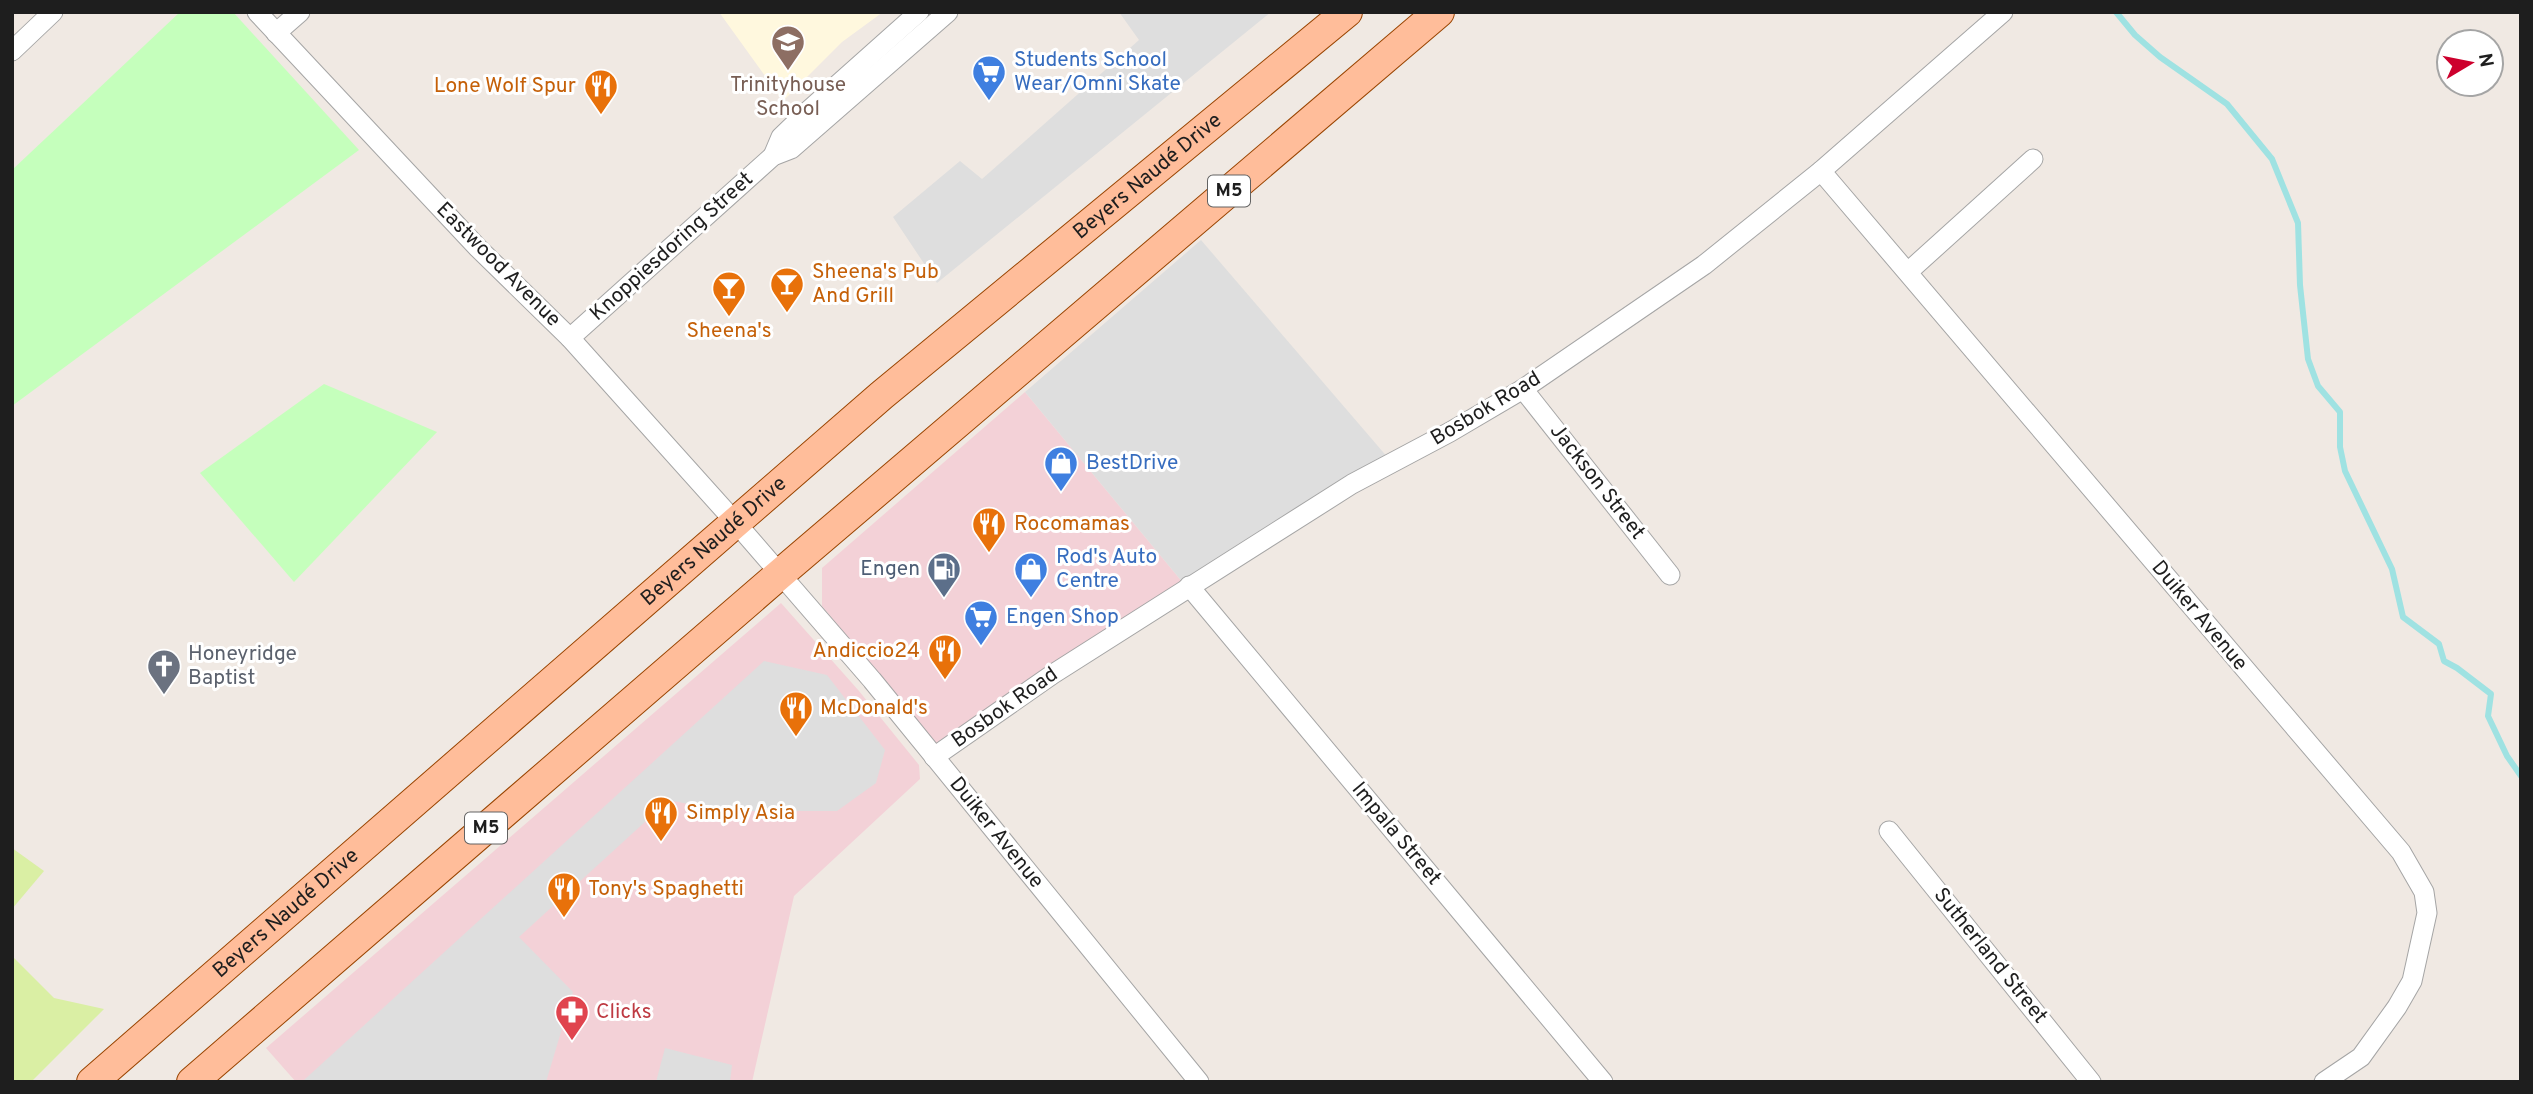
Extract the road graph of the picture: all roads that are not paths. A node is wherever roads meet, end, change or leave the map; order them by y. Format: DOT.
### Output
graph roads {
  1 [pos="53,12"];
  2 [pos="257,12"];
  3 [pos="300,12"];
  4 [pos="919,12"];
  5 [pos="948,12"];
  6 [pos="1347,12"];
  7 [pos="1438,12"];
  8 [pos="2003,12"];
  9 [pos="276,33"];
  10 [pos="12,51"];
  11 [pos="774,156"];
  12 [pos="2032,159"];
  13 [pos="1821,171"];
  14 [pos="1908,272"];
  15 [pos="570,338"];
  16 [pos="1523,389"];
  17 [pos="736,523"];
  18 [pos="780,574"];
  19 [pos="1670,575"];
  20 [pos="1189,586"];
  21 [pos="934,757"];
  22 [pos="1889,831"];
  23 [pos="92,1082"];
  24 [pos="192,1082"];
  25 [pos="1199,1082"];
  26 [pos="1603,1082"];
  27 [pos="2091,1082"];
  28 [pos="2324,1082"];
  1 -- 10 [label="street"];
  2 -- 9 [label="street, Eastwood Avenue"];
  3 -- 9 [label="street"];
  4 -- 11 [label="street, Knoppiesdoring Street"];
  5 -- 11 [label="street, Knoppiesdoring Street"];
  6 -- 17 [label="main road, Beyers Naudé Drive"];
  7 -- 18 [label="main road, M5"];
  8 -- 13 [label="street, Bosbok Road"];
  9 -- 15 [label="street, Eastwood Avenue"];
  11 -- 15 [label="street, Knoppiesdoring Street"];
  12 -- 14 [label="street"];
  13 -- 14 [label="street, Duiker Avenue"];
  13 -- 16 [label="street, Bosbok Road"];
  14 -- 28 [label="street, Duiker Avenue"];
  15 -- 17 [label="street, Eastwood Avenue"];
  16 -- 19 [label="street, Jackson Street"];
  16 -- 20 [label="street, Bosbok Road"];
  17 -- 18 [label="street, Duiker Avenue"];
  17 -- 23 [label="main road, Beyers Naudé Drive"];
  18 -- 21 [label="street, Duiker Avenue"];
  18 -- 24 [label="main road, M5"];
  20 -- 21 [label="street, Bosbok Road"];
  20 -- 26 [label="street, Impala Street"];
  21 -- 25 [label="street, Duiker Avenue"];
  22 -- 27 [label="street, Sutherland Street"];
}
